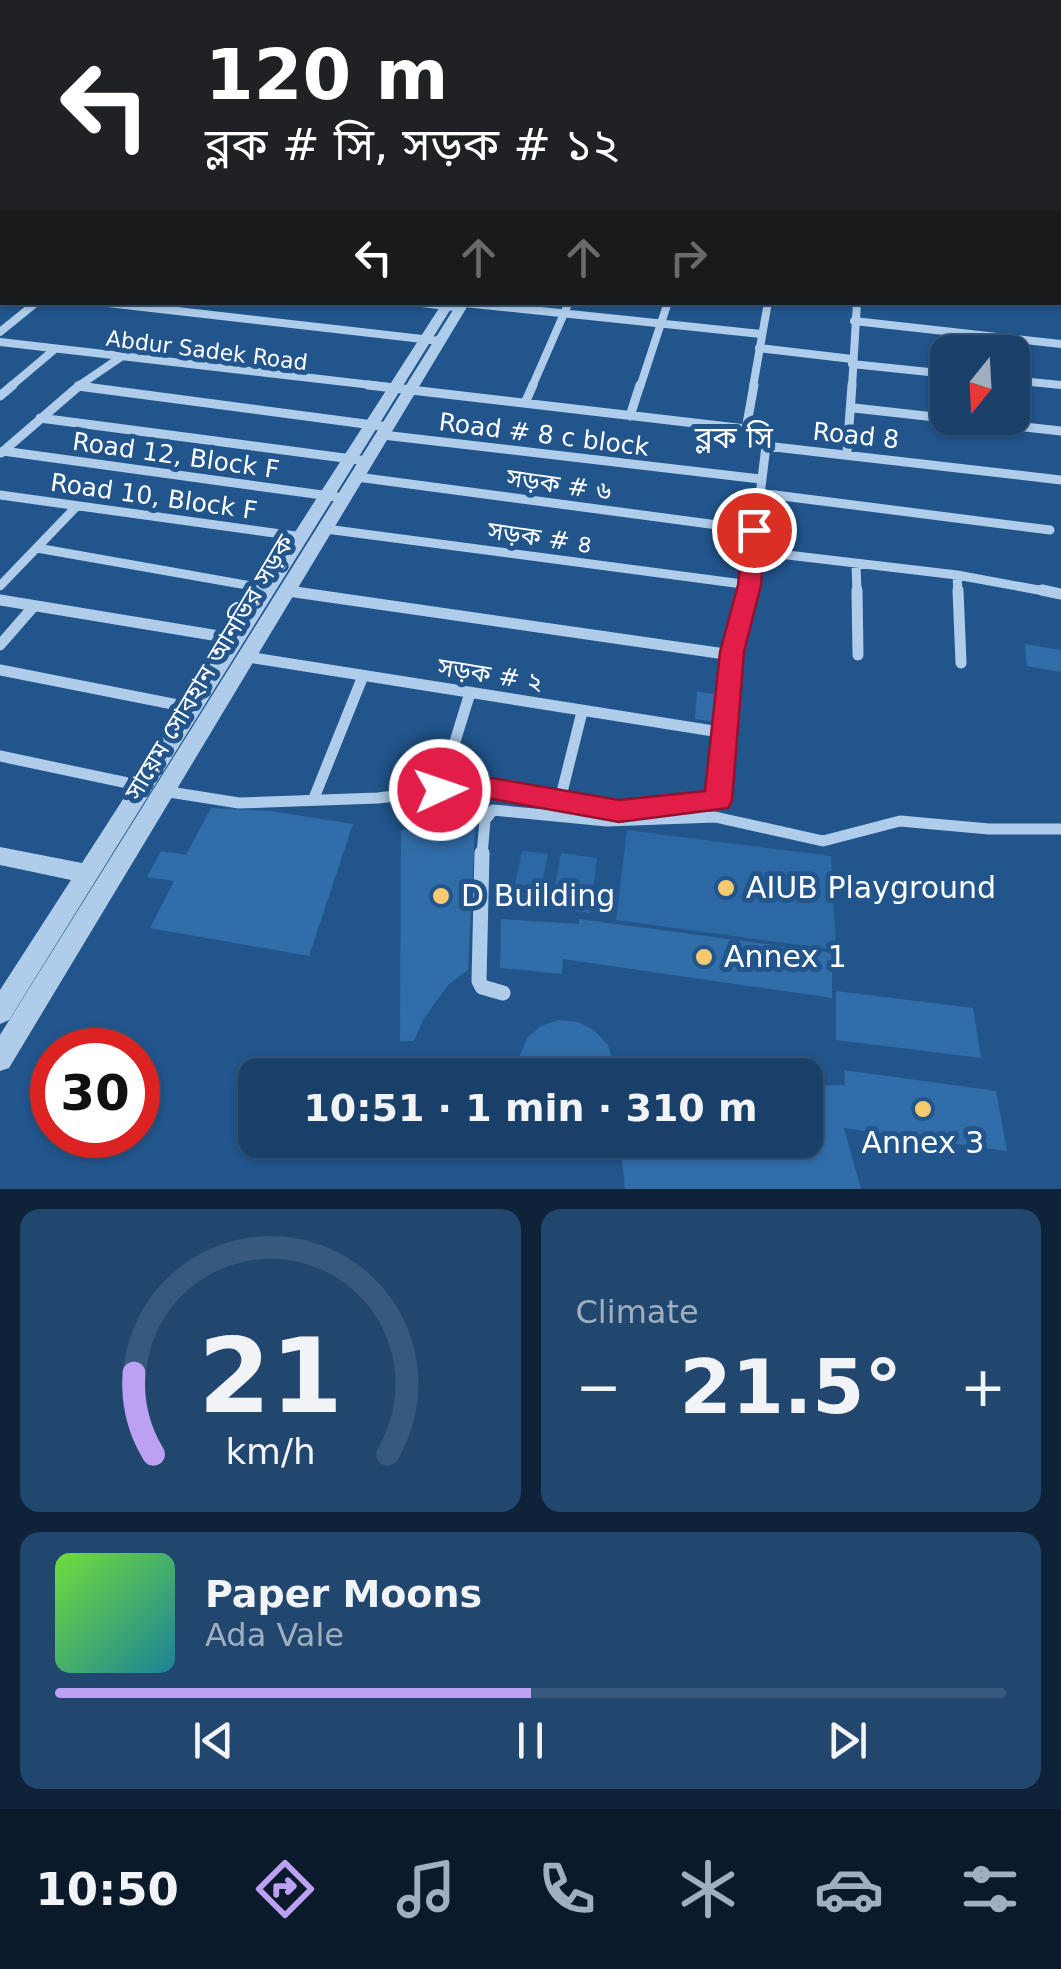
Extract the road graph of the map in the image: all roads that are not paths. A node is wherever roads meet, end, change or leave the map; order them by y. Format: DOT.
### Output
graph roads {
  1 [pos="33,305"];
  2 [pos="125,305"];
  3 [pos="456,305"];
  4 [pos="468,305"];
  5 [pos="568,305"];
  6 [pos="667,305"];
  7 [pos="767,305"];
  8 [pos="857,305"];
  9 [pos="564,314"];
  10 [pos="854,321"];
  11 [pos="660,324"];
  12 [pos="0,332"];
  13 [pos="761,334"];
  14 [pos="433,340"];
  15 [pos="0,342"];
  16 [pos="1061,344"];
  17 [pos="758,348"];
  18 [pos="54,349"];
  19 [pos="120,357"];
  20 [pos="852,362"];
  21 [pos="930,372"];
  22 [pos="0,382"];
  23 [pos="1030,382"];
  24 [pos="14,384"];
  25 [pos="1061,385"];
  26 [pos="78,386"];
  27 [pos="402,390"];
  28 [pos="0,396"];
  29 [pos="525,403"];
  30 [pos="854,408"];
  31 [pos="630,416"];
  32 [pos="40,418"];
  33 [pos="381,429"];
  34 [pos="746,429"];
  35 [pos="1061,431"];
  36 [pos="766,446"];
  37 [pos="2,453"];
  38 [pos="847,453"];
  39 [pos="358,466"];
  40 [pos="760,479"];
  41 [pos="1061,480"];
  42 [pos="759,494"];
  43 [pos="0,495"];
  44 [pos="336,497"];
  45 [pos="77,506"];
  46 [pos="326,528"];
  47 [pos="754,530"];
  48 [pos="1050,530"];
  49 [pos="302,537"];
  50 [pos="37,548"];
  51 [pos="754,551"];
  52 [pos="856,564"];
  53 [pos="952,575"];
  54 [pos="750,585"];
  55 [pos="0,586"];
  56 [pos="278,590"];
  57 [pos="1061,594"];
  58 [pos="0,600"];
  59 [pos="34,606"];
  60 [pos="0,645"];
  61 [pos="242,648"];
  62 [pos="858,654"];
  63 [pos="732,655"];
  64 [pos="961,663"];
  65 [pos="0,670"];
  66 [pos="363,676"];
  67 [pos="470,693"];
  68 [pos="194,708"];
  69 [pos="582,712"];
  70 [pos="726,733"];
  71 [pos="0,756"];
  72 [pos="144,786"];
  73 [pos="440,790"];
  74 [pos="166,792"];
  75 [pos="314,798"];
  76 [pos="560,800"];
  77 [pos="1061,829"];
  78 [pos="0,856"];
  79 [pos="0,865"];
  80 [pos="86,878"];
  81 [pos="503,993"];
  82 [pos="0,1012"];
  83 [pos="0,1059"];
  1 -- 12 [label="street"];
  2 -- 14 [label="street"];
  3 -- 14 [label="street, সায়েম সোবহান আনভির সড়ক"];
  4 -- 9 [label="street"];
  5 -- 9 [label="street"];
  6 -- 11 [label="street"];
  7 -- 13 [label="street"];
  8 -- 10 [label="street"];
  9 -- 11 [label="street"];
  9 -- 29 [label="street"];
  10 -- 16 [label="street"];
  10 -- 20 [label="street"];
  11 -- 13 [label="street"];
  11 -- 31 [label="street"];
  13 -- 17 [label="street"];
  14 -- 27 [label="street, সায়েম সোবহান আনভির সড়ক"];
  15 -- 18 [label="street, Abdur Sadek Road"];
  17 -- 20 [label="street"];
  17 -- 34 [label="street"];
  18 -- 19 [label="street, Abdur Sadek Road"];
  18 -- 24 [label="street"];
  19 -- 26 [label="street"];
  19 -- 27 [label="street, Abdur Sadek Road"];
  20 -- 21 [label="street"];
  20 -- 30 [label="street"];
  22 -- 24 [label="street"];
  23 -- 25 [label="street"];
  24 -- 28 [label="street"];
  26 -- 32 [label="street"];
  26 -- 33 [label="street, Road # 8 c block"];
  27 -- 29 [label="street, Abdur Sadek Road"];
  27 -- 33 [label="street, সায়েম সোবহান আনভির সড়ক"];
  29 -- 31 [label="street, Abdur Sadek Road"];
  30 -- 35 [label="street"];
  30 -- 38 [label="street"];
  31 -- 34 [label="street, Abdur Sadek Road"];
  32 -- 37 [label="street"];
  32 -- 39 [label="street, সড়ক # ৬"];
  33 -- 39 [label="street, সায়েম সোবহান আনভির সড়ক"];
  33 -- 40 [label="street, Road # 8 c block"];
  34 -- 36 [label="street"];
  36 -- 38 [label="street, Road 8"];
  36 -- 40 [label="street"];
  37 -- 44 [label="street, Road 12, Block F"];
  38 -- 41 [label="street, Road 8"];
  39 -- 44 [label="street, সায়েম সোবহান আনভির সড়ক"];
  39 -- 47 [label="street, সড়ক # ৬"];
  40 -- 42 [label="street"];
  42 -- 47 [label="street"];
  42 -- 48 [label="street"];
  43 -- 45 [label="street, Road 10, Block F"];
  44 -- 46 [label="street, সায়েম সোবহান আনভির সড়ক"];
  44 -- 49 [label="street, সায়েম সোবহান আনভির সড়ক"];
  45 -- 49 [label="street, Road 10, Block F"];
  45 -- 50 [label="street"];
  46 -- 54 [label="street, সড়ক # ৪"];
  46 -- 56 [label="street, সায়েম সোবহান আনভির সড়ক"];
  47 -- 51 [label="street"];
  49 -- 56 [label="street, সায়েম সোবহান আনভির সড়ক"];
  50 -- 55 [label="street"];
  50 -- 56 [label="street"];
  51 -- 52 [label="street"];
  51 -- 54 [label="street"];
  52 -- 53 [label="street"];
  52 -- 62 [label="street"];
  53 -- 57 [label="street"];
  53 -- 64 [label="street"];
  54 -- 63 [label="street"];
  56 -- 61 [label="street, সায়েম সোবহান আনভির সড়ক"];
  56 -- 63 [label="street"];
  58 -- 59 [label="street, সড়ক # ২"];
  59 -- 60 [label="street"];
  59 -- 61 [label="street, সড়ক # ২"];
  61 -- 66 [label="street, সড়ক # ২"];
  61 -- 68 [label="street, সায়েম সোবহান আনভির সড়ক"];
  61 -- 74 [label="street, সায়েম সোবহান আনভির সড়ক"];
  63 -- 70 [label="street"];
  65 -- 68 [label="street"];
  66 -- 67 [label="street, সড়ক # ২"];
  66 -- 75 [label="street"];
  67 -- 69 [label="street, সড়ক # ২"];
  67 -- 73 [label="street"];
  68 -- 72 [label="street, সায়েম সোবহান আনভির সড়ক"];
  69 -- 70 [label="street, সড়ক # ২"];
  69 -- 76 [label="street"];
  70 -- 76 [label="street"];
  71 -- 72 [label="street"];
  72 -- 74 [label="street"];
  72 -- 80 [label="street, সায়েম সোবহান আনভির সড়ক"];
  73 -- 75 [label="street"];
  73 -- 76 [label="street"];
  74 -- 75 [label="street"];
  74 -- 83 [label="street, সায়েম সোবহান আনভির সড়ক"];
  77 -- 81 [label="street"];
  78 -- 80 [label="street"];
  79 -- 80 [label="street"];
  80 -- 82 [label="street, সায়েম সোবহান আনভির সড়ক"];
}
